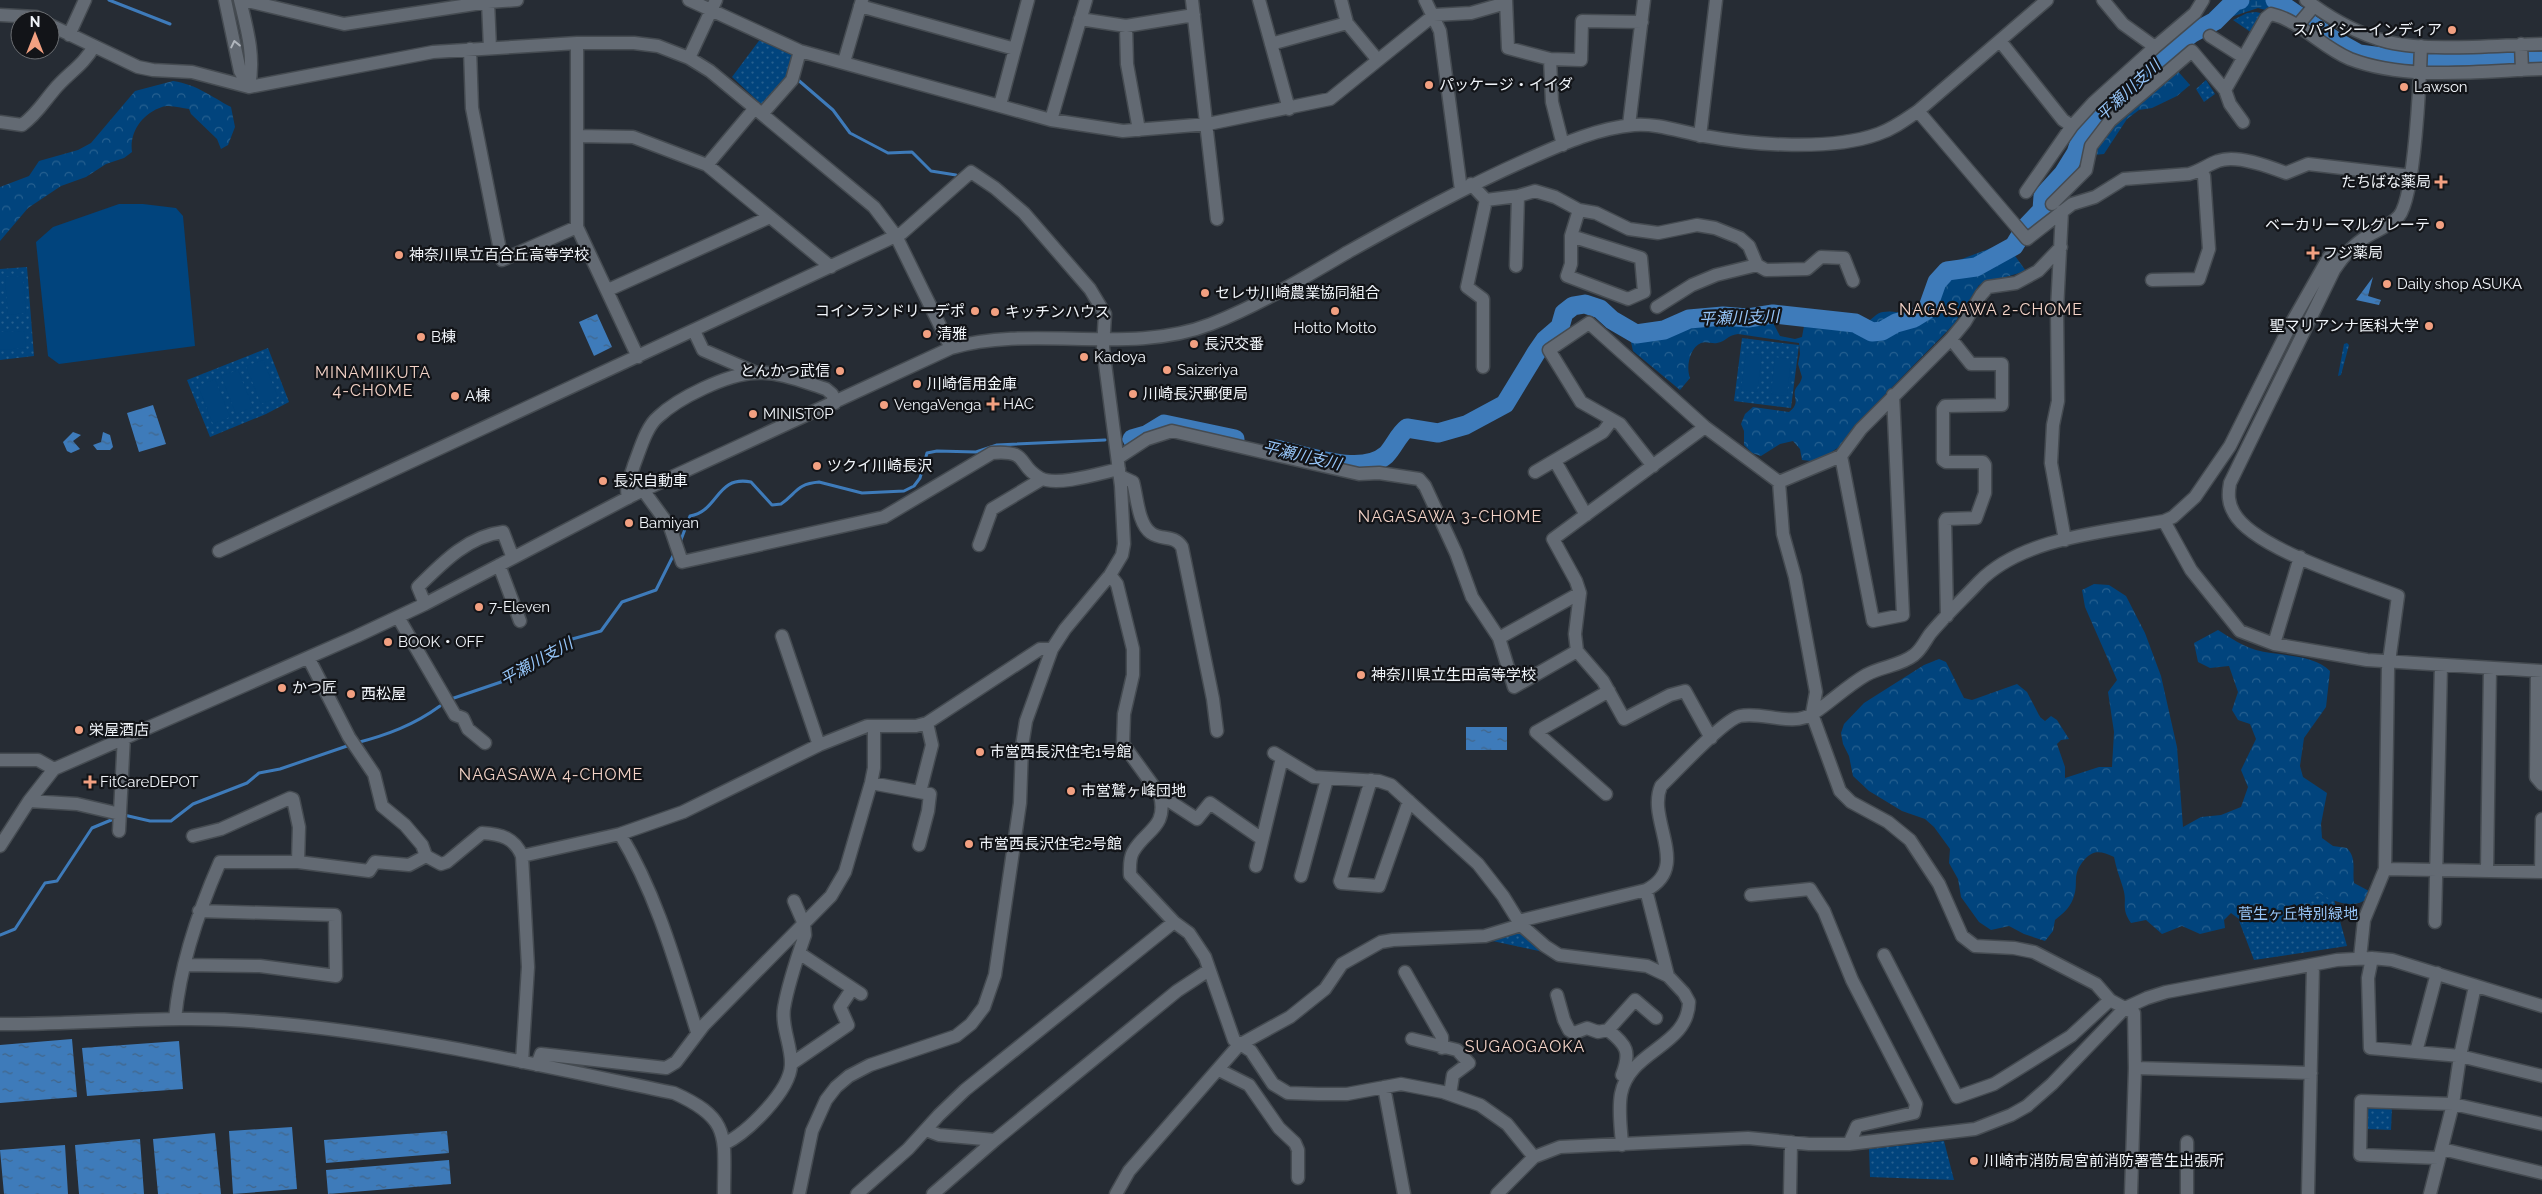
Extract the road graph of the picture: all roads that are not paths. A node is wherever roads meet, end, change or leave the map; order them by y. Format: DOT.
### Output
graph roads {
  1 [pos="84,0"];
  2 [pos="225,0"];
  3 [pos="242,0"];
  4 [pos="517,0"];
  5 [pos="689,0"];
  6 [pos="1028,0"];
  7 [pos="1086,0"];
  8 [pos="1192,0"];
  9 [pos="1258,0"];
  10 [pos="1341,0"];
  11 [pos="1425,0"];
  12 [pos="1644,0"];
  13 [pos="1716,0"];
  14 [pos="2047,0"];
  15 [pos="2104,0"];
  16 [pos="2203,0"];
  17 [pos="1506,1"];
  18 [pos="488,2"];
  19 [pos="861,3"];
  20 [pos="714,4"];
  21 [pos="2305,13"];
  22 [pos="1194,15"];
  23 [pos="1434,15"];
  24 [pos="1080,19"];
  25 [pos="1642,22"];
  26 [pos="1347,23"];
  27 [pos="1126,26"];
  28 [pos="60,30"];
  29 [pos="69,35"];
  30 [pos="2210,36"];
  31 [pos="2000,41"];
  32 [pos="577,43"];
  33 [pos="1271,44"];
  34 [pos="2542,44"];
  35 [pos="94,46"];
  36 [pos="2155,47"];
  37 [pos="490,48"];
  38 [pos="470,49"];
  39 [pos="1015,49"];
  40 [pos="800,51"];
  41 [pos="2243,57"];
  42 [pos="689,58"];
  43 [pos="2522,58"];
  44 [pos="1377,59"];
  45 [pos="1550,59"];
  46 [pos="2421,60"];
  47 [pos="844,62"];
  48 [pos="2542,69"];
  49 [pos="249,86"];
  50 [pos="2225,90"];
  51 [pos="1000,105"];
  52 [pos="1289,109"];
  53 [pos="758,111"];
  54 [pos="1918,111"];
  55 [pos="1051,120"];
  56 [pos="0,122"];
  57 [pos="2242,122"];
  58 [pos="1208,124"];
  59 [pos="1628,126"];
  60 [pos="2072,126"];
  61 [pos="1139,130"];
  62 [pos="577,136"];
  63 [pos="1700,136"];
  64 [pos="1563,145"];
  65 [pos="707,165"];
  66 [pos="2200,171"];
  67 [pos="2411,176"];
  68 [pos="1466,187"];
  69 [pos="2026,192"];
  70 [pos="1518,196"];
  71 [pos="1486,200"];
  72 [pos="2057,207"];
  73 [pos="1579,210"];
  74 [pos="770,217"];
  75 [pos="1217,219"];
  76 [pos="577,227"];
  77 [pos="896,236"];
  78 [pos="1572,236"];
  79 [pos="2061,247"];
  80 [pos="2345,255"];
  81 [pos="1757,265"];
  82 [pos="1516,266"];
  83 [pos="831,267"];
  84 [pos="2152,280"];
  85 [pos="1853,281"];
  86 [pos="608,290"];
  87 [pos="1658,307"];
  88 [pos="694,331"];
  89 [pos="1951,338"];
  90 [pos="1104,339"];
  91 [pos="951,348"];
  92 [pos="638,357"];
  93 [pos="1483,367"];
  94 [pos="754,372"];
  95 [pos="1893,395"];
  96 [pos="835,403"];
  97 [pos="1612,420"];
  98 [pos="1705,427"];
  99 [pos="1842,456"];
  100 [pos="1555,460"];
  101 [pos="1119,463"];
  102 [pos="1653,466"];
  103 [pos="1535,472"];
  104 [pos="1042,479"];
  105 [pos="1779,482"];
  106 [pos="643,490"];
  107 [pos="628,498"];
  108 [pos="1586,516"];
  109 [pos="2164,521"];
  110 [pos="2065,540"];
  111 [pos="979,545"];
  112 [pos="219,551"];
  113 [pos="2300,557"];
  114 [pos="513,558"];
  115 [pos="499,566"];
  116 [pos="1110,575"];
  117 [pos="1580,593"];
  118 [pos="425,604"];
  119 [pos="1947,616"];
  120 [pos="398,617"];
  121 [pos="520,621"];
  122 [pos="782,636"];
  123 [pos="1499,638"];
  124 [pos="2274,644"];
  125 [pos="1052,649"];
  126 [pos="1577,651"];
  127 [pos="307,658"];
  128 [pos="2390,661"];
  129 [pos="2441,665"];
  130 [pos="2490,668"];
  131 [pos="2539,671"];
  132 [pos="1609,691"];
  133 [pos="1812,714"];
  134 [pos="926,723"];
  135 [pos="874,727"];
  136 [pos="1217,731"];
  137 [pos="124,736"];
  138 [pos="1711,738"];
  139 [pos="485,743"];
  140 [pos="819,744"];
  141 [pos="0,760"];
  142 [pos="54,769"];
  143 [pos="1326,779"];
  144 [pos="1371,780"];
  145 [pos="871,783"];
  146 [pos="2542,784"];
  147 [pos="920,792"];
  148 [pos="1606,794"];
  149 [pos="1160,795"];
  150 [pos="29,801"];
  151 [pos="1409,801"];
  152 [pos="2542,819"];
  153 [pos="620,834"];
  154 [pos="193,836"];
  155 [pos="1262,839"];
  156 [pos="919,845"];
  157 [pos="0,846"];
  158 [pos="426,856"];
  159 [pos="522,856"];
  160 [pos="298,862"];
  161 [pos="1256,866"];
  162 [pos="2385,869"];
  163 [pos="2436,871"];
  164 [pos="2487,871"];
  165 [pos="2542,872"];
  166 [pos="1301,876"];
  167 [pos="1646,890"];
  168 [pos="1751,895"];
  169 [pos="794,901"];
  170 [pos="199,911"];
  171 [pos="1174,922"];
  172 [pos="2435,922"];
  173 [pos="1520,923"];
  174 [pos="804,924"];
  175 [pos="799,953"];
  176 [pos="1884,956"];
  177 [pos="2366,958"];
  178 [pos="184,965"];
  179 [pos="2313,965"];
  180 [pos="1209,970"];
  181 [pos="1405,972"];
  182 [pos="2437,974"];
  183 [pos="1668,976"];
  184 [pos="2475,986"];
  185 [pos="1557,996"];
  186 [pos="2110,1000"];
  187 [pos="2542,1006"];
  188 [pos="2126,1008"];
  189 [pos="1656,1018"];
  190 [pos="175,1019"];
  191 [pos="0,1024"];
  192 [pos="1608,1030"];
  193 [pos="697,1032"];
  194 [pos="1412,1039"];
  195 [pos="1239,1046"];
  196 [pos="1442,1048"];
  197 [pos="2416,1052"];
  198 [pos="2460,1056"];
  199 [pos="522,1062"];
  200 [pos="791,1064"];
  201 [pos="537,1065"];
  202 [pos="2135,1068"];
  203 [pos="1219,1070"];
  204 [pos="2311,1072"];
  205 [pos="2542,1076"];
  206 [pos="1625,1082"];
  207 [pos="1384,1088"];
  208 [pos="1450,1094"];
  209 [pos="2453,1104"];
  210 [pos="2542,1124"];
  211 [pos="926,1130"];
  212 [pos="995,1140"];
  213 [pos="1790,1142"];
  214 [pos="2187,1142"];
  215 [pos="724,1144"];
  216 [pos="1622,1144"];
  217 [pos="1849,1144"];
  218 [pos="2440,1153"];
  219 [pos="1534,1157"];
  220 [pos="2542,1174"];
  221 [pos="1298,1178"];
  222 [pos="724,1194"];
  223 [pos="799,1194"];
  224 [pos="856,1194"];
  225 [pos="933,1194"];
  226 [pos="1116,1194"];
  227 [pos="1404,1194"];
  228 [pos="1497,1194"];
  229 [pos="1790,1194"];
  230 [pos="2131,1194"];
  231 [pos="2187,1194"];
  232 [pos="2308,1194"];
  233 [pos="2430,1194"];
  1 -- 29 [label="street"];
  49 -- 2 [label="street, one-way"];
  3 -- 18 [label="street"];
  3 -- 49 [label="street"];
  4 -- 18 [label="street"];
  5 -- 20 [label="street"];
  6 -- 39 [label="street"];
  7 -- 24 [label="street"];
  8 -- 22 [label="street"];
  9 -- 33 [label="street"];
  10 -- 26 [label="street"];
  11 -- 23 [label="street"];
  12 -- 25 [label="street"];
  13 -- 63 [label="street"];
  14 -- 31 [label="street"];
  15 -- 36 [label="street"];
  16 -- 36 [label="street"];
  17 -- 23 [label="street"];
  17 -- 45 [label="street"];
  18 -- 37 [label="street"];
  19 -- 39 [label="street"];
  19 -- 47 [label="street"];
  20 -- 40 [label="street"];
  20 -- 42 [label="street"];
  21 -- 41 [label="street"];
  21 -- 46 [label="street"];
  21 -- 46 [label="street"];
  22 -- 27 [label="street"];
  22 -- 58 [label="street"];
  23 -- 44 [label="street"];
  23 -- 68 [label="street"];
  24 -- 27 [label="street"];
  24 -- 55 [label="street"];
  25 -- 45 [label="street"];
  25 -- 59 [label="street"];
  26 -- 33 [label="street"];
  26 -- 44 [label="street"];
  27 -- 61 [label="street"];
  28 -- 29 [label="street"];
  29 -- 35 [label="street"];
  30 -- 41 [label="street"];
  31 -- 54 [label="street"];
  31 -- 60 [label="street"];
  32 -- 37 [label="street"];
  32 -- 42 [label="street"];
  32 -- 62 [label="street"];
  33 -- 52 [label="street"];
  34 -- 43 [label="street"];
  35 -- 49 [label="street"];
  35 -- 56 [label="street"];
  36 -- 60 [label="street"];
  37 -- 38 [label="street"];
  38 -- 49 [label="street"];
  38 -- 76 [label="street"];
  39 -- 51 [label="street"];
  40 -- 47 [label="street"];
  40 -- 53 [label="street"];
  41 -- 50 [label="street"];
  42 -- 53 [label="street"];
  43 -- 46 [label="street"];
  43 -- 46 [label="street"];
  43 -- 48 [label="street"];
  44 -- 52 [label="street"];
  45 -- 64 [label="street"];
  46 -- 67 [label="street"];
  47 -- 51 [label="street"];
  50 -- 57 [label="street"];
  50 -- 72 [label="street"];
  51 -- 55 [label="street"];
  52 -- 58 [label="street"];
  53 -- 65 [label="street"];
  53 -- 77 [label="street"];
  54 -- 63 [label="street"];
  54 -- 72 [label="street"];
  55 -- 61 [label="street"];
  58 -- 61 [label="street"];
  58 -- 75 [label="street"];
  59 -- 63 [label="street"];
  59 -- 64 [label="street"];
  60 -- 69 [label="street"];
  62 -- 65 [label="street"];
  62 -- 76 [label="street"];
  64 -- 68 [label="street"];
  65 -- 74 [label="street"];
  66 -- 67 [label="street"];
  66 -- 72 [label="street"];
  66 -- 84 [label="street"];
  67 -- 80 [label="street"];
  68 -- 71 [label="street"];
  68 -- 90 [label="street"];
  70 -- 71 [label="street"];
  70 -- 73 [label="street"];
  70 -- 82 [label="street"];
  71 -- 93 [label="street"];
  72 -- 79 [label="street"];
  73 -- 78 [label="street"];
  73 -- 81 [label="street"];
  74 -- 83 [label="street"];
  74 -- 86 [label="street"];
  76 -- 86 [label="street"];
  77 -- 83 [label="street"];
  77 -- 90 [label="street"];
  77 -- 91 [label="street"];
  78 -- 78 [label="street"];
  79 -- 89 [label="street"];
  79 -- 110 [label="street"];
  80 -- 109 [label="street"];
  80 -- 113 [label="street"];
  81 -- 85 [label="street"];
  81 -- 87 [label="street"];
  83 -- 88 [label="street"];
  86 -- 92 [label="street"];
  88 -- 92 [label="street"];
  88 -- 94 [label="street"];
  89 -- 95 [label="street"];
  89 -- 119 [label="street"];
  90 -- 91 [label="street"];
  90 -- 101 [label="street"];
  91 -- 96 [label="street"];
  92 -- 112 [label="street"];
  94 -- 96 [label="street"];
  94 -- 107 [label="street"];
  95 -- 99 [label="street"];
  95 -- 99 [label="street"];
  96 -- 106 [label="street"];
  97 -- 98 [label="street"];
  97 -- 100 [label="street"];
  97 -- 102 [label="street"];
  98 -- 102 [label="street"];
  98 -- 105 [label="street"];
  99 -- 105 [label="street"];
  100 -- 103 [label="street"];
  100 -- 108 [label="street"];
  101 -- 104 [label="street"];
  101 -- 116 [label="street"];
  101 -- 123 [label="street"];
  101 -- 136 [label="street"];
  102 -- 108 [label="street"];
  104 -- 106 [label="street"];
  104 -- 111 [label="street"];
  105 -- 133 [label="street"];
  106 -- 107 [label="street"];
  107 -- 114 [label="street"];
  108 -- 117 [label="street"];
  109 -- 110 [label="street"];
  109 -- 124 [label="street"];
  110 -- 119 [label="street"];
  113 -- 124 [label="street"];
  113 -- 128 [label="street"];
  114 -- 115 [label="street"];
  114 -- 118 [label="street"];
  115 -- 118 [label="street"];
  115 -- 121 [label="street"];
  116 -- 125 [label="street"];
  116 -- 149 [label="street"];
  117 -- 123 [label="street"];
  117 -- 126 [label="street"];
  118 -- 120 [label="street"];
  119 -- 133 [label="street"];
  120 -- 127 [label="street"];
  120 -- 139 [label="street"];
  122 -- 140 [label="street"];
  123 -- 126 [label="street"];
  124 -- 128 [label="street"];
  125 -- 134 [label="street"];
  125 -- 223 [label="street"];
  126 -- 132 [label="street"];
  127 -- 137 [label="street"];
  127 -- 158 [label="street"];
  128 -- 129 [label="street"];
  128 -- 162 [label="street"];
  129 -- 130 [label="street"];
  129 -- 163 [label="street"];
  130 -- 131 [label="street"];
  130 -- 164 [label="street"];
  131 -- 146 [label="street"];
  132 -- 138 [label="street"];
  132 -- 148 [label="street"];
  133 -- 138 [label="street"];
  133 -- 186 [label="street"];
  134 -- 135 [label="street"];
  134 -- 147 [label="street"];
  135 -- 140 [label="street"];
  135 -- 145 [label="street"];
  137 -- 142 [label="street"];
  137 -- 150 [label="street"];
  138 -- 167 [label="street"];
  140 -- 153 [label="street"];
  141 -- 142 [label="street"];
  142 -- 150 [label="street"];
  143 -- 144 [label="street"];
  143 -- 155 [label="street"];
  143 -- 166 [label="street"];
  144 -- 151 [label="street"];
  144 -- 151 [label="street"];
  145 -- 147 [label="street"];
  145 -- 174 [label="street"];
  147 -- 156 [label="street"];
  149 -- 155 [label="street"];
  149 -- 171 [label="street"];
  150 -- 157 [label="street"];
  151 -- 173 [label="street"];
  152 -- 165 [label="street"];
  153 -- 159 [label="street"];
  153 -- 193 [label="street"];
  154 -- 160 [label="street"];
  155 -- 161 [label="street"];
  158 -- 159 [label="street"];
  158 -- 160 [label="street"];
  159 -- 199 [label="street"];
  160 -- 170 [label="street"];
  162 -- 163 [label="street"];
  162 -- 177 [label="street"];
  163 -- 164 [label="street"];
  163 -- 172 [label="street"];
  164 -- 165 [label="street"];
  167 -- 173 [label="street"];
  167 -- 183 [label="street"];
  168 -- 217 [label="street"];
  169 -- 174 [label="street"];
  170 -- 178 [label="street"];
  170 -- 178 [label="street"];
  171 -- 180 [label="street"];
  171 -- 211 [label="street"];
  173 -- 183 [label="street"];
  173 -- 195 [label="street"];
  174 -- 175 [label="street"];
  174 -- 193 [label="street"];
  175 -- 200 [label="street"];
  175 -- 200 [label="street"];
  176 -- 186 [label="street"];
  177 -- 179 [label="street"];
  177 -- 182 [label="street"];
  177 -- 197 [label="street"];
  178 -- 190 [label="street"];
  179 -- 188 [label="street"];
  179 -- 204 [label="street"];
  180 -- 195 [label="street"];
  180 -- 212 [label="street"];
  181 -- 196 [label="street"];
  182 -- 184 [label="street"];
  182 -- 197 [label="street"];
  183 -- 206 [label="street"];
  184 -- 187 [label="street"];
  184 -- 198 [label="street"];
  185 -- 192 [label="street"];
  186 -- 188 [label="street"];
  188 -- 202 [label="street"];
  188 -- 217 [label="street"];
  189 -- 192 [label="street"];
  190 -- 191 [label="street"];
  190 -- 199 [label="street"];
  192 -- 206 [label="street"];
  193 -- 201 [label="street"];
  194 -- 196 [label="street"];
  195 -- 203 [label="street"];
  195 -- 207 [label="street"];
  196 -- 208 [label="street"];
  197 -- 198 [label="street"];
  198 -- 205 [label="street"];
  198 -- 209 [label="street"];
  199 -- 201 [label="street"];
  200 -- 215 [label="street"];
  201 -- 215 [label="street"];
  202 -- 204 [label="street"];
  202 -- 230 [label="street"];
  203 -- 221 [label="street"];
  203 -- 226 [label="street"];
  204 -- 232 [label="street"];
  206 -- 216 [label="street"];
  207 -- 208 [label="street"];
  207 -- 227 [label="street"];
  208 -- 219 [label="street"];
  209 -- 210 [label="street"];
  209 -- 218 [label="street"];
  209 -- 218 [label="street"];
  211 -- 212 [label="street"];
  211 -- 224 [label="street"];
  212 -- 225 [label="street"];
  213 -- 216 [label="street"];
  213 -- 217 [label="street"];
  213 -- 229 [label="street"];
  214 -- 231 [label="street"];
  215 -- 222 [label="street"];
  216 -- 219 [label="street"];
  218 -- 220 [label="street"];
  218 -- 233 [label="street"];
  219 -- 228 [label="street"];
}
